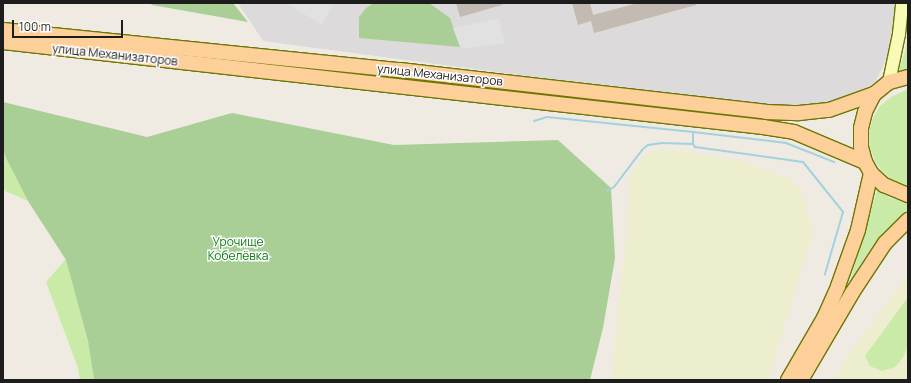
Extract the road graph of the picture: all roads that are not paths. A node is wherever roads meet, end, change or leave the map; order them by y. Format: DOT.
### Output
graph roads {
  1 [pos="902,3"];
  2 [pos="3,30"];
  3 [pos="3,42"];
  4 [pos="908,77"];
  5 [pos="889,82"];
  6 [pos="874,94"];
  7 [pos="868,167"];
  8 [pos="908,195"];
  9 [pos="908,220"];
  10 [pos="788,380"];
  11 [pos="801,380"];
  1 -- 5 [label="main road"];
  2 -- 6 [label="main road, улица Механизаторов"];
  3 -- 7 [label="main road, улица Механизаторов"];
  4 -- 5 [label="main road"];
  5 -- 6 [label="main road"];
  6 -- 7 [label="main road"];
  7 -- 8 [label="main road, улица Механизаторов"];
  7 -- 10 [label="main road"];
  9 -- 11 [label="main road"];
}
